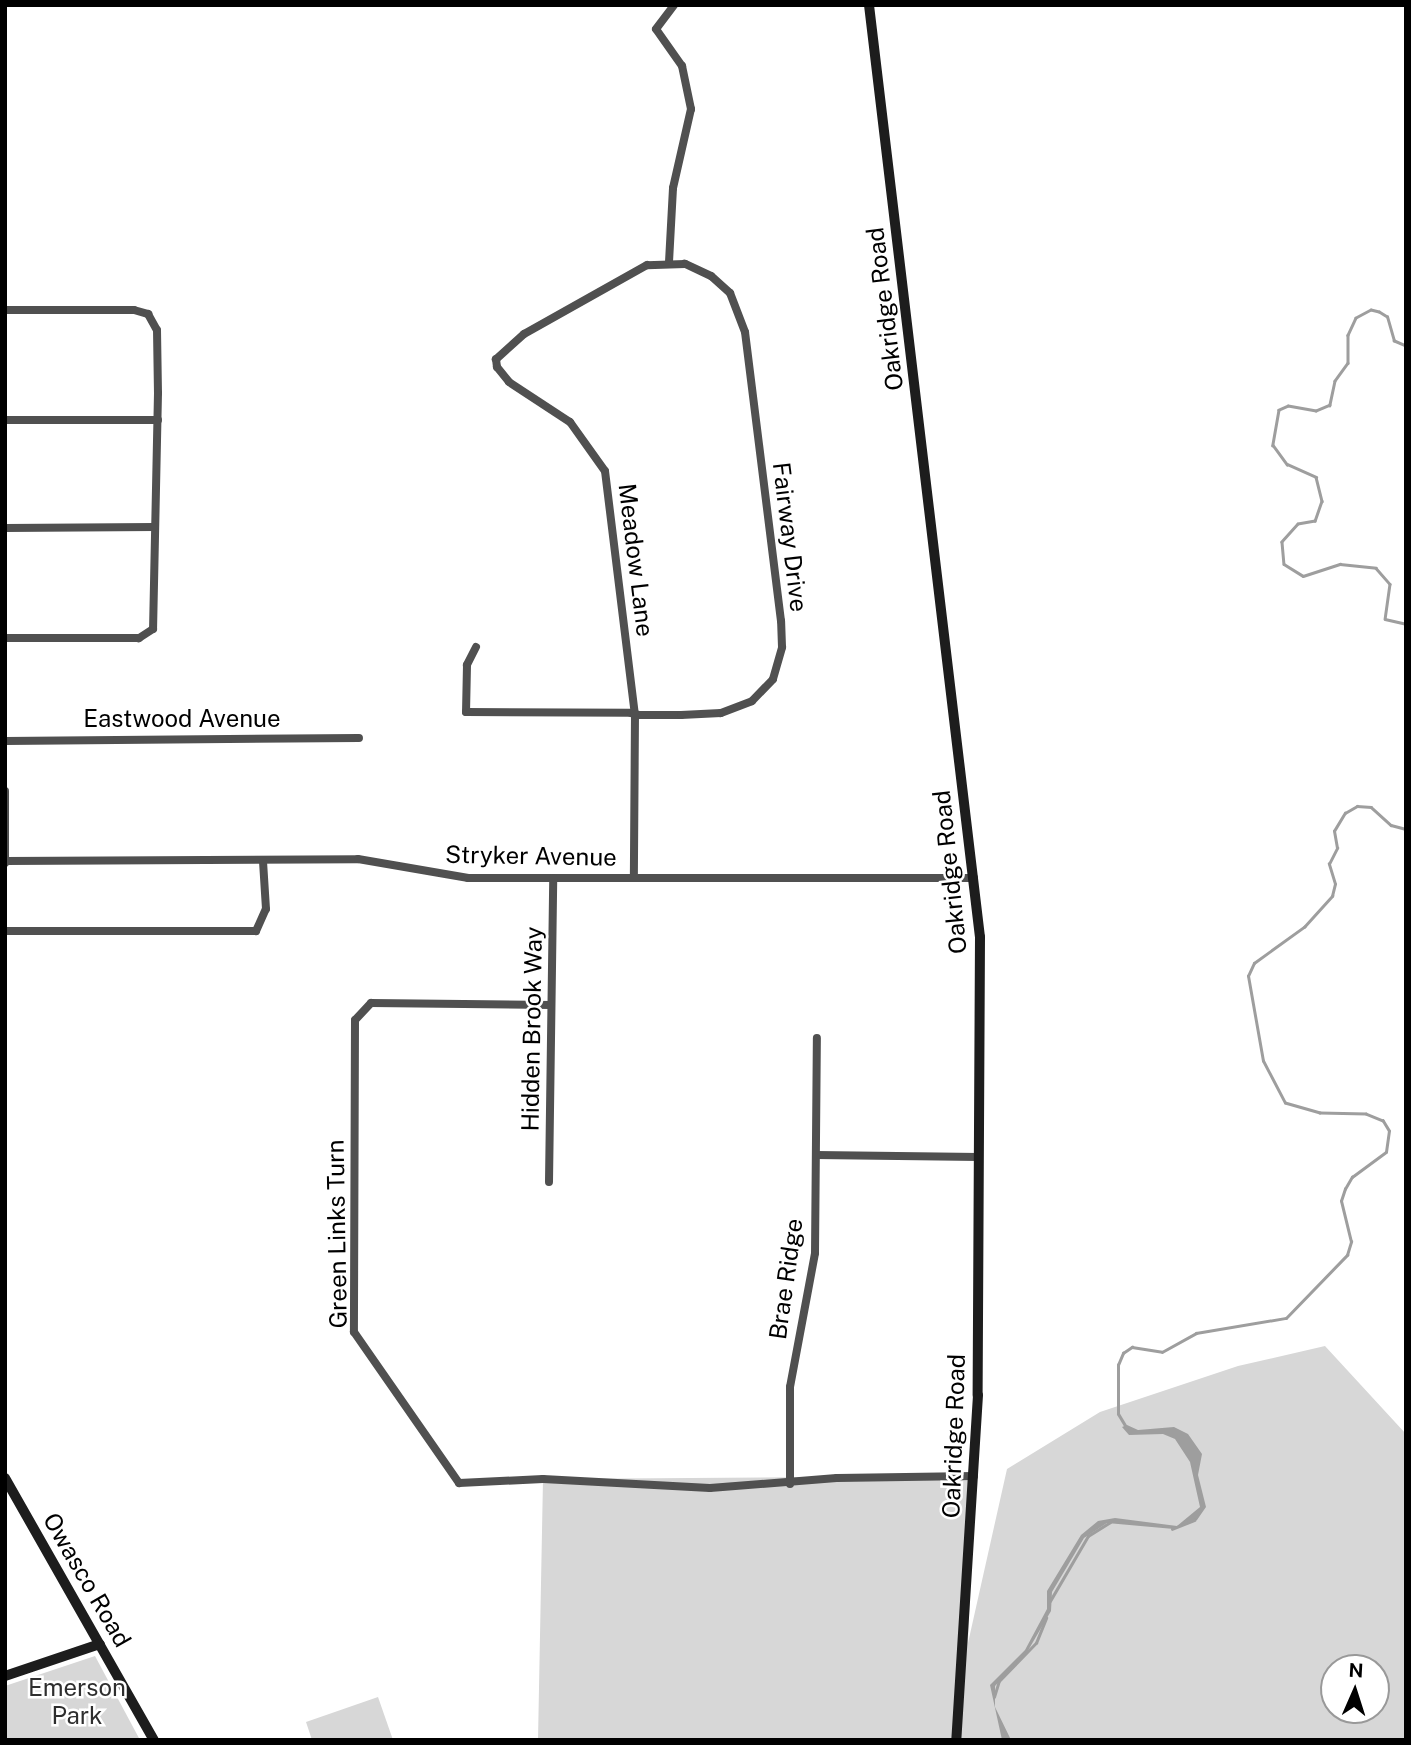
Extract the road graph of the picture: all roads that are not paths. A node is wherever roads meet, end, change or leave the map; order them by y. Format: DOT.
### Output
graph roads {
  1 [pos="674,5"];
  2 [pos="869,5"];
  3 [pos="669,262"];
  4 [pos="5,310"];
  5 [pos="5,420"];
  6 [pos="158,420"];
  7 [pos="155,527"];
  8 [pos="5,528"];
  9 [pos="5,638"];
  10 [pos="476,648"];
  11 [pos="635,714"];
  12 [pos="359,738"];
  13 [pos="5,741"];
  14 [pos="5,791"];
  15 [pos="263,861"];
  16 [pos="5,862"];
  17 [pos="634,877"];
  18 [pos="553,878"];
  19 [pos="974,878"];
  20 [pos="5,931"];
  21 [pos="551,1005"];
  22 [pos="817,1038"];
  23 [pos="816,1155"];
  24 [pos="979,1157"];
  25 [pos="549,1182"];
  26 [pos="974,1476"];
  27 [pos="5,1478"];
  28 [pos="790,1484"];
  29 [pos="100,1644"];
  30 [pos="5,1676"];
  31 [pos="153,1740"];
  32 [pos="956,1740"];
  1 -- 3 [label="street"];
  2 -- 19 [label="street, Oakridge Road"];
  3 -- 11 [label="street, Meadow Lane"];
  3 -- 11 [label="street, Fairway Drive"];
  4 -- 6 [label="street"];
  5 -- 6 [label="street"];
  6 -- 7 [label="street"];
  7 -- 8 [label="street"];
  7 -- 9 [label="street"];
  10 -- 11 [label="street, Fairway Drive"];
  11 -- 17 [label="street, Meadow Lane"];
  12 -- 13 [label="street, Eastwood Avenue"];
  14 -- 16 [label="street"];
  15 -- 16 [label="street, Stryker Avenue"];
  15 -- 18 [label="street, Stryker Avenue"];
  15 -- 20 [label="street"];
  17 -- 18 [label="street, Stryker Avenue"];
  17 -- 19 [label="street, Stryker Avenue"];
  18 -- 21 [label="street, Hidden Brook Way"];
  19 -- 24 [label="street, Oakridge Road"];
  21 -- 25 [label="street, Hidden Brook Way"];
  21 -- 28 [label="street, Green Links Turn"];
  22 -- 23 [label="street, Brae Ridge"];
  23 -- 24 [label="street"];
  23 -- 28 [label="street, Brae Ridge"];
  24 -- 26 [label="street, Oakridge Road"];
  26 -- 28 [label="street, Green Links Turn"];
  26 -- 32 [label="street, Oakridge Road"];
  27 -- 29 [label="street, Owasco Road"];
  29 -- 30 [label="street"];
  29 -- 31 [label="street, Owasco Road"];
}
